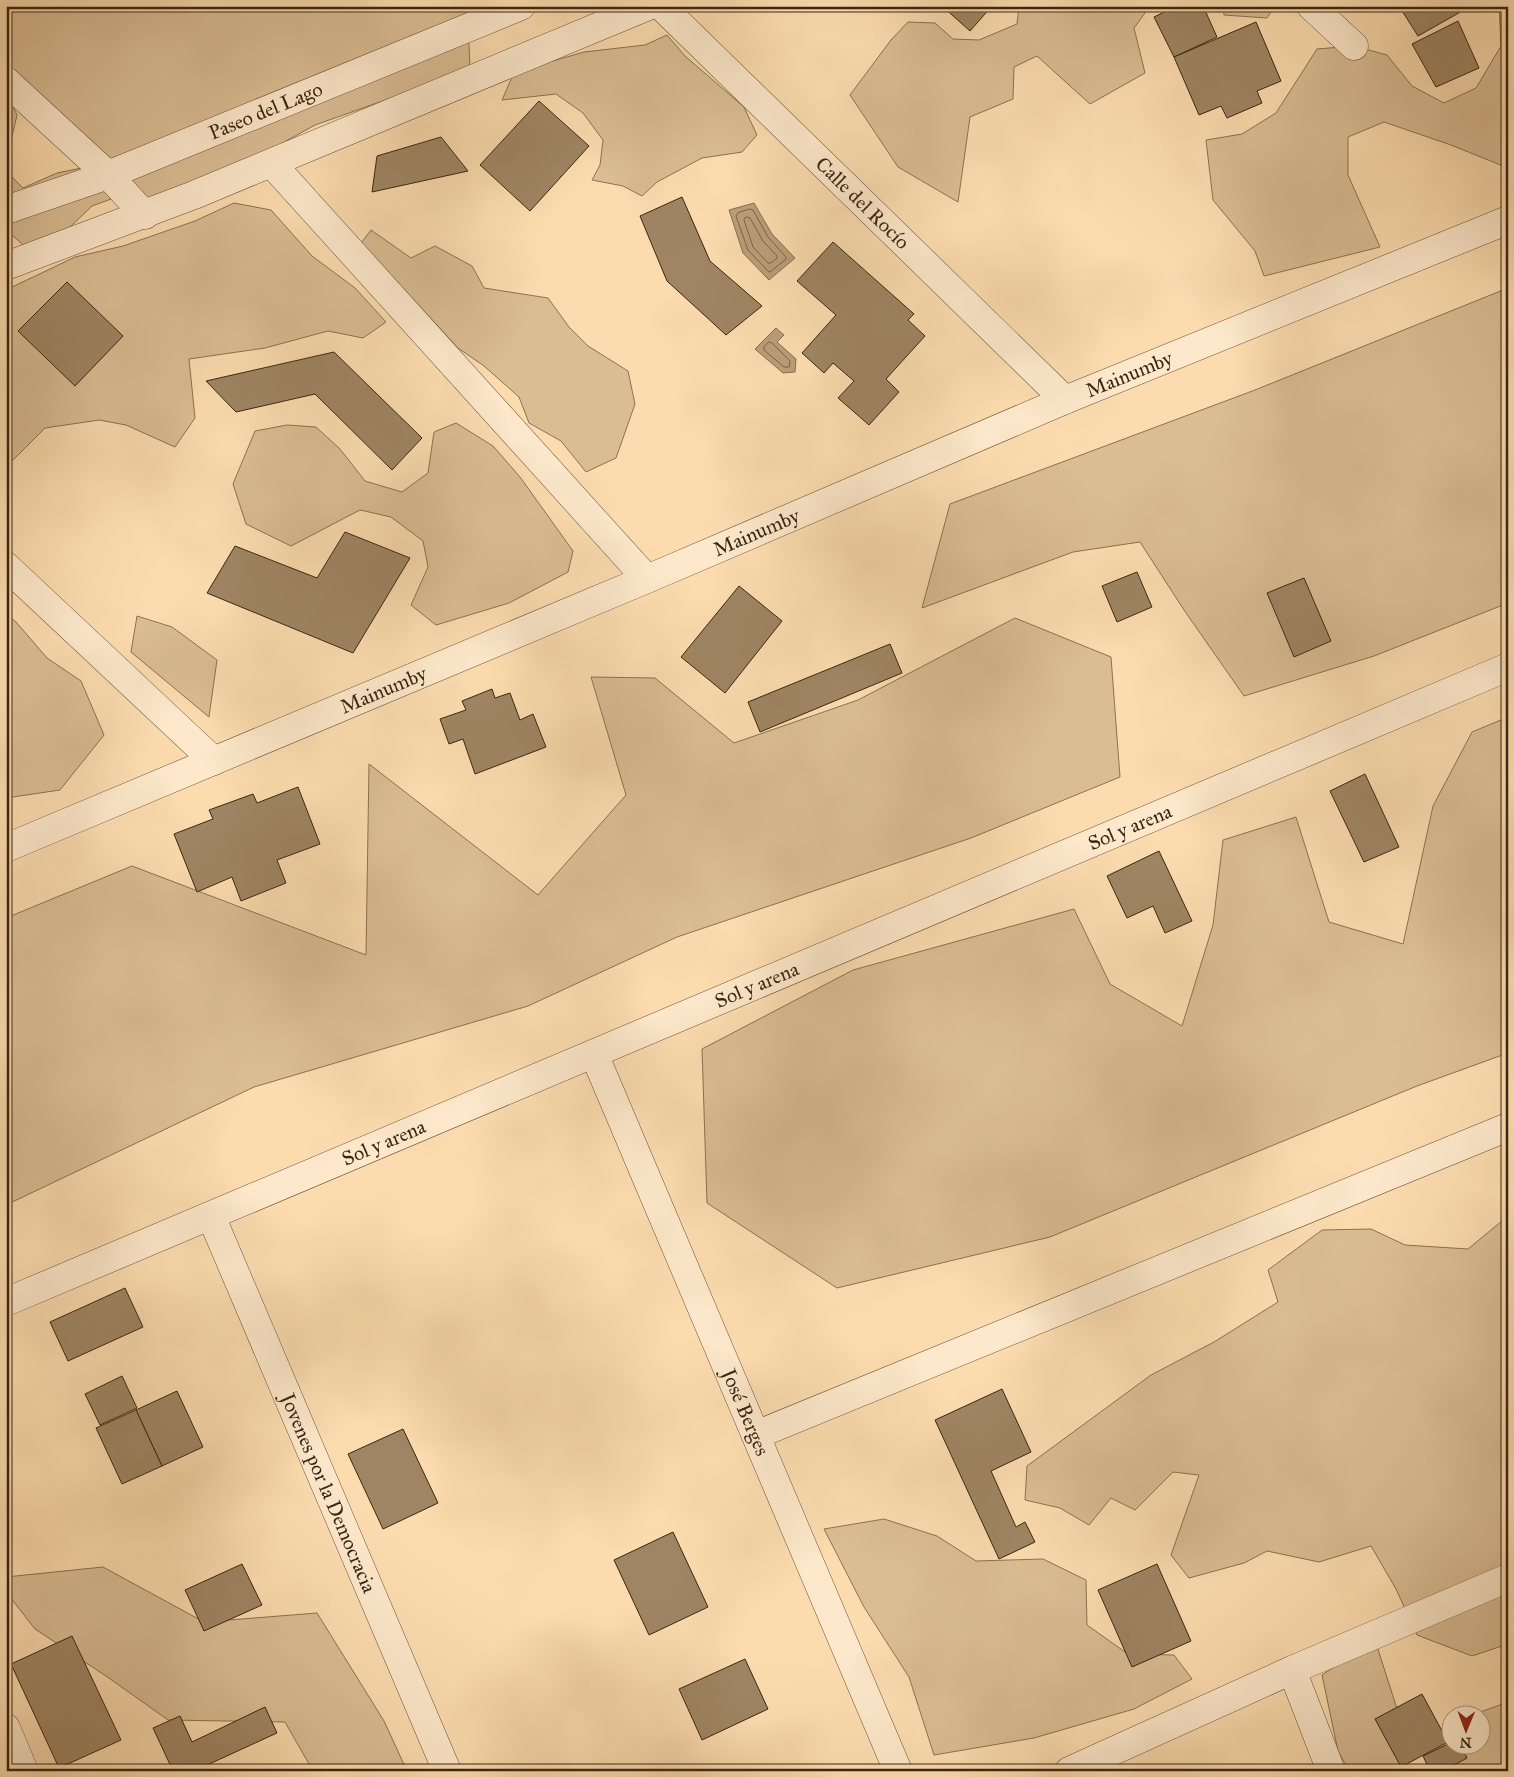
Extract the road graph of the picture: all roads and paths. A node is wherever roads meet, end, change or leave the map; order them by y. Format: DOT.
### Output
graph roads {
  1 [pos="521,6"];
  2 [pos="648,6"];
  3 [pos="660,6"];
  4 [pos="1311,6"];
  5 [pos="1354,46"];
  6 [pos="6,81"];
  7 [pos="272,164"];
  8 [pos="108,174"];
  9 [pos="6,210"];
  10 [pos="145,215"];
  11 [pos="1508,220"];
  12 [pos="6,266"];
  13 [pos="1065,400"];
  14 [pos="6,566"];
  15 [pos="647,579"];
  16 [pos="1508,667"];
  17 [pos="214,761"];
  18 [pos="6,848"];
  19 [pos="594,1054"];
  20 [pos="1508,1127"];
  21 [pos="211,1216"];
  22 [pos="6,1302"];
  23 [pos="756,1435"];
  24 [pos="1508,1578"];
  25 [pos="1292,1670"];
  26 [pos="6,1728"];
  27 [pos="24,1771"];
  28 [pos="447,1771"];
  29 [pos="898,1771"];
  30 [pos="1069,1771"];
  31 [pos="1331,1771"];
  1 -- 8 [label="street, Paseo del Lago"];
  2 -- 7 [label="street"];
  3 -- 13 [label="street, Calle del Rocío"];
  4 -- 5 [label="street"];
  6 -- 8 [label="street"];
  7 -- 10 [label="street"];
  7 -- 15 [label="street"];
  8 -- 9 [label="street, Paseo del Lago"];
  8 -- 10 [label="street"];
  10 -- 12 [label="street"];
  11 -- 13 [label="street, Mainumby"];
  13 -- 15 [label="street, Mainumby"];
  14 -- 17 [label="street"];
  15 -- 17 [label="street, Mainumby"];
  16 -- 19 [label="street, Sol y arena"];
  17 -- 18 [label="street, Mainumby"];
  19 -- 21 [label="street, Sol y arena"];
  19 -- 23 [label="street, José Berges"];
  20 -- 23 [label="street"];
  21 -- 22 [label="street, Sol y arena"];
  21 -- 28 [label="street, Jovenes por la Democracia"];
  23 -- 29 [label="street, José Berges"];
  24 -- 25 [label="street"];
  25 -- 30 [label="street"];
  25 -- 31 [label="street"];
  26 -- 27 [label="street"];
}
